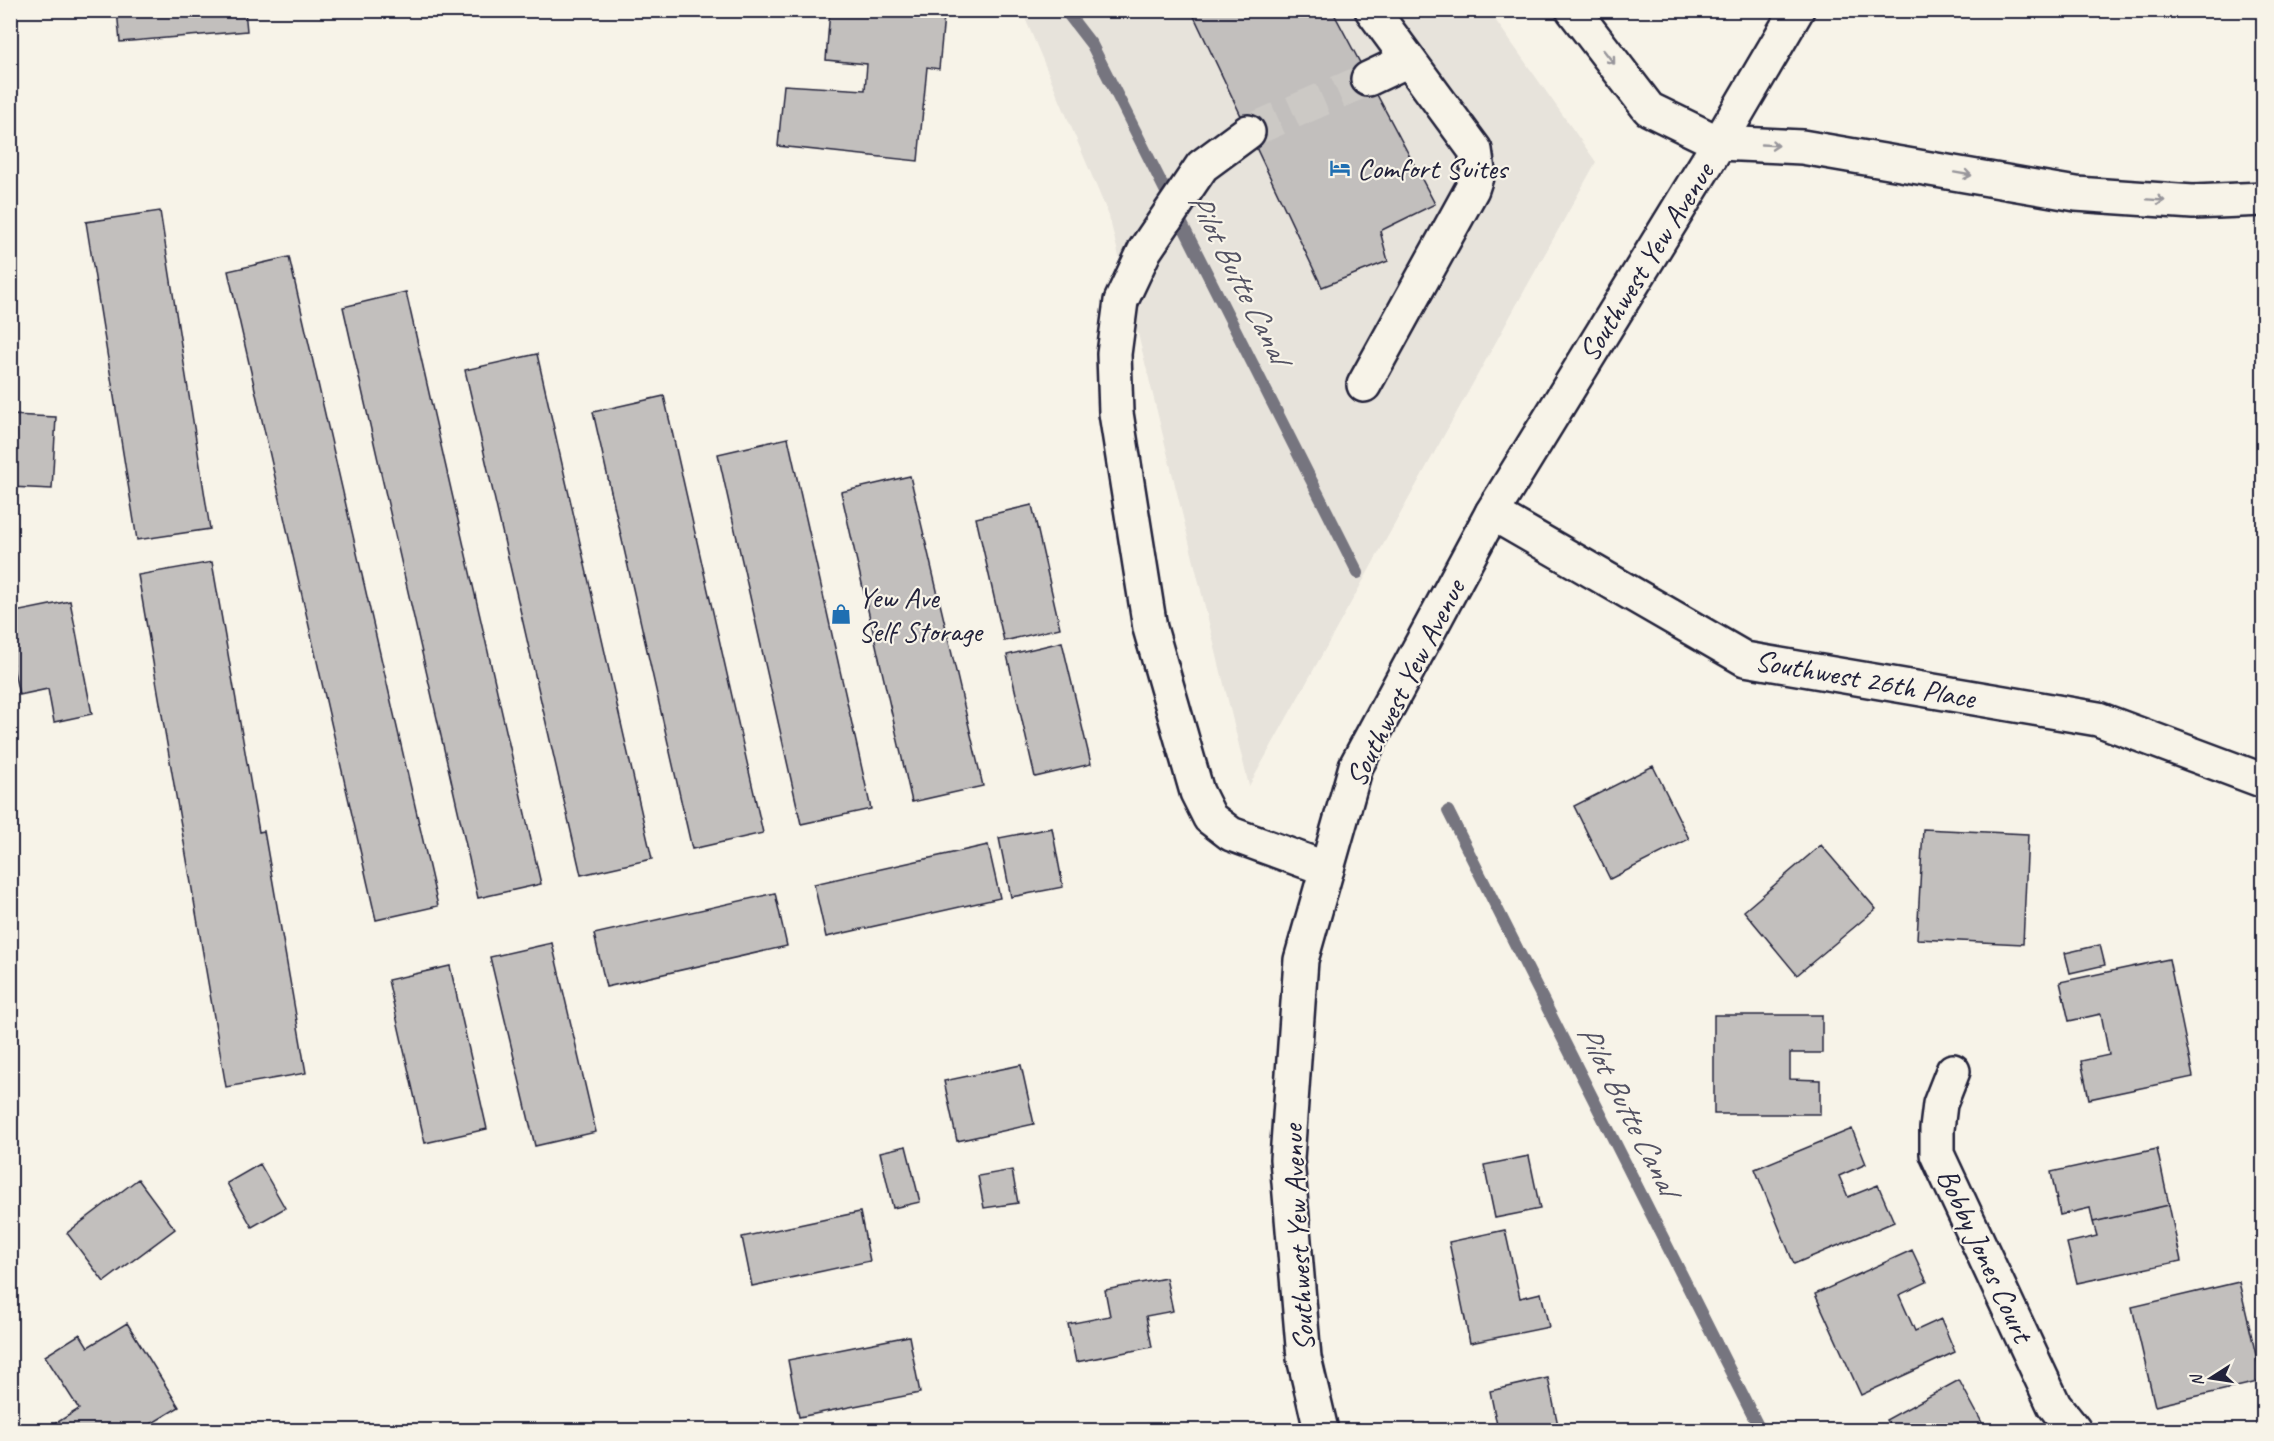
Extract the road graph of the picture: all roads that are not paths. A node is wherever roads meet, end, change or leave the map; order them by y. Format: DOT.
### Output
graph roads {
  1 [pos="1372,10"];
  2 [pos="1573,10"];
  3 [pos="1797,10"];
  4 [pos="1408,60"];
  5 [pos="1368,79"];
  6 [pos="1248,132"];
  7 [pos="1719,143"];
  8 [pos="2264,199"];
  9 [pos="1364,385"];
  10 [pos="1492,513"];
  11 [pos="2264,781"];
  12 [pos="1327,869"];
  13 [pos="1953,1071"];
  14 [pos="1321,1431"];
  15 [pos="2074,1431"];
  1 -- 4 [label="main road"];
  2 -- 7 [label="main road, one-way"];
  3 -- 7 [label="main road, Southwest Yew Avenue"];
  4 -- 5 [label="main road"];
  4 -- 9 [label="main road"];
  6 -- 12 [label="main road"];
  7 -- 8 [label="main road, one-way"];
  7 -- 10 [label="main road, Southwest Yew Avenue"];
  10 -- 11 [label="main road, Southwest 26th Place"];
  10 -- 12 [label="main road, Southwest Yew Avenue"];
  12 -- 14 [label="main road, Southwest Yew Avenue"];
  13 -- 15 [label="main road, Bobby Jones Court"];
}
